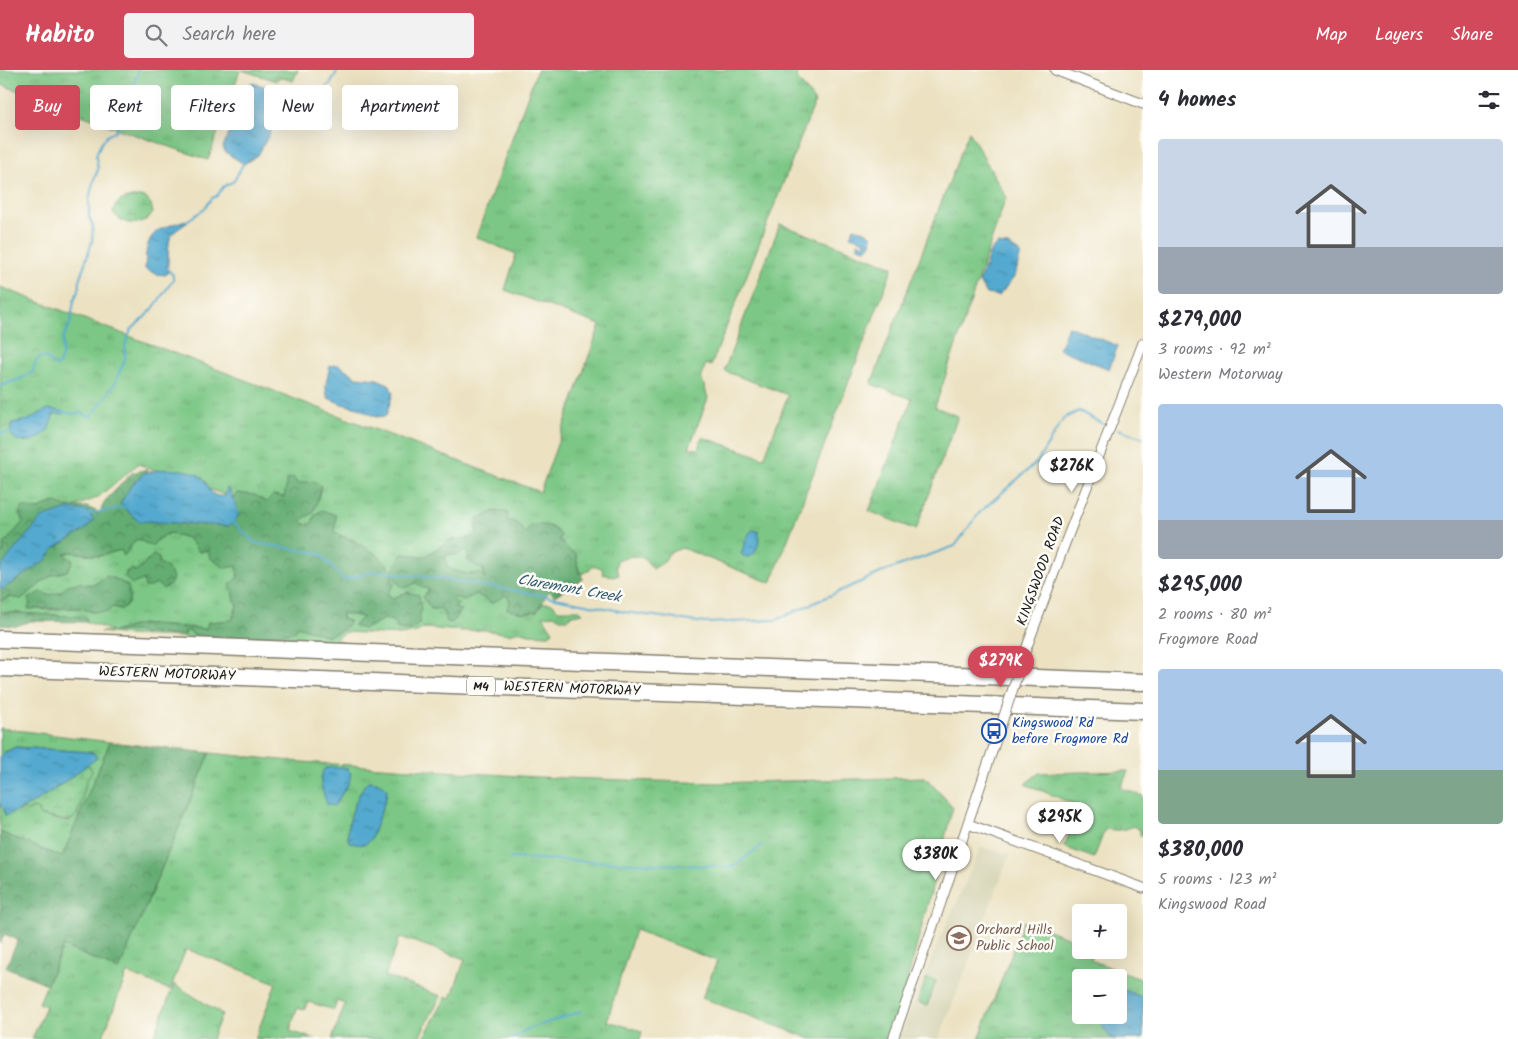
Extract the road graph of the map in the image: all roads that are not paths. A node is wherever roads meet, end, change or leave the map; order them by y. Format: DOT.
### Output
graph roads {
  1 [pos="1055,70"];
  2 [pos="1143,104"];
  3 [pos="1143,343"];
  4 [pos="0,639"];
  5 [pos="0,668"];
  6 [pos="1143,682"];
  7 [pos="1143,711"];
  8 [pos="968,824"];
  9 [pos="1143,888"];
  10 [pos="893,1039"];
  1 -- 2 [label="street"];
  3 -- 8 [label="street, KINGSWOOD ROAD, bridge"];
  4 -- 6 [label="highway, WESTERN MOTORWAY / M4"];
  5 -- 7 [label="highway, WESTERN MOTORWAY / M4"];
  8 -- 9 [label="street"];
  8 -- 10 [label="street, KINGSWOOD ROAD"];
}
